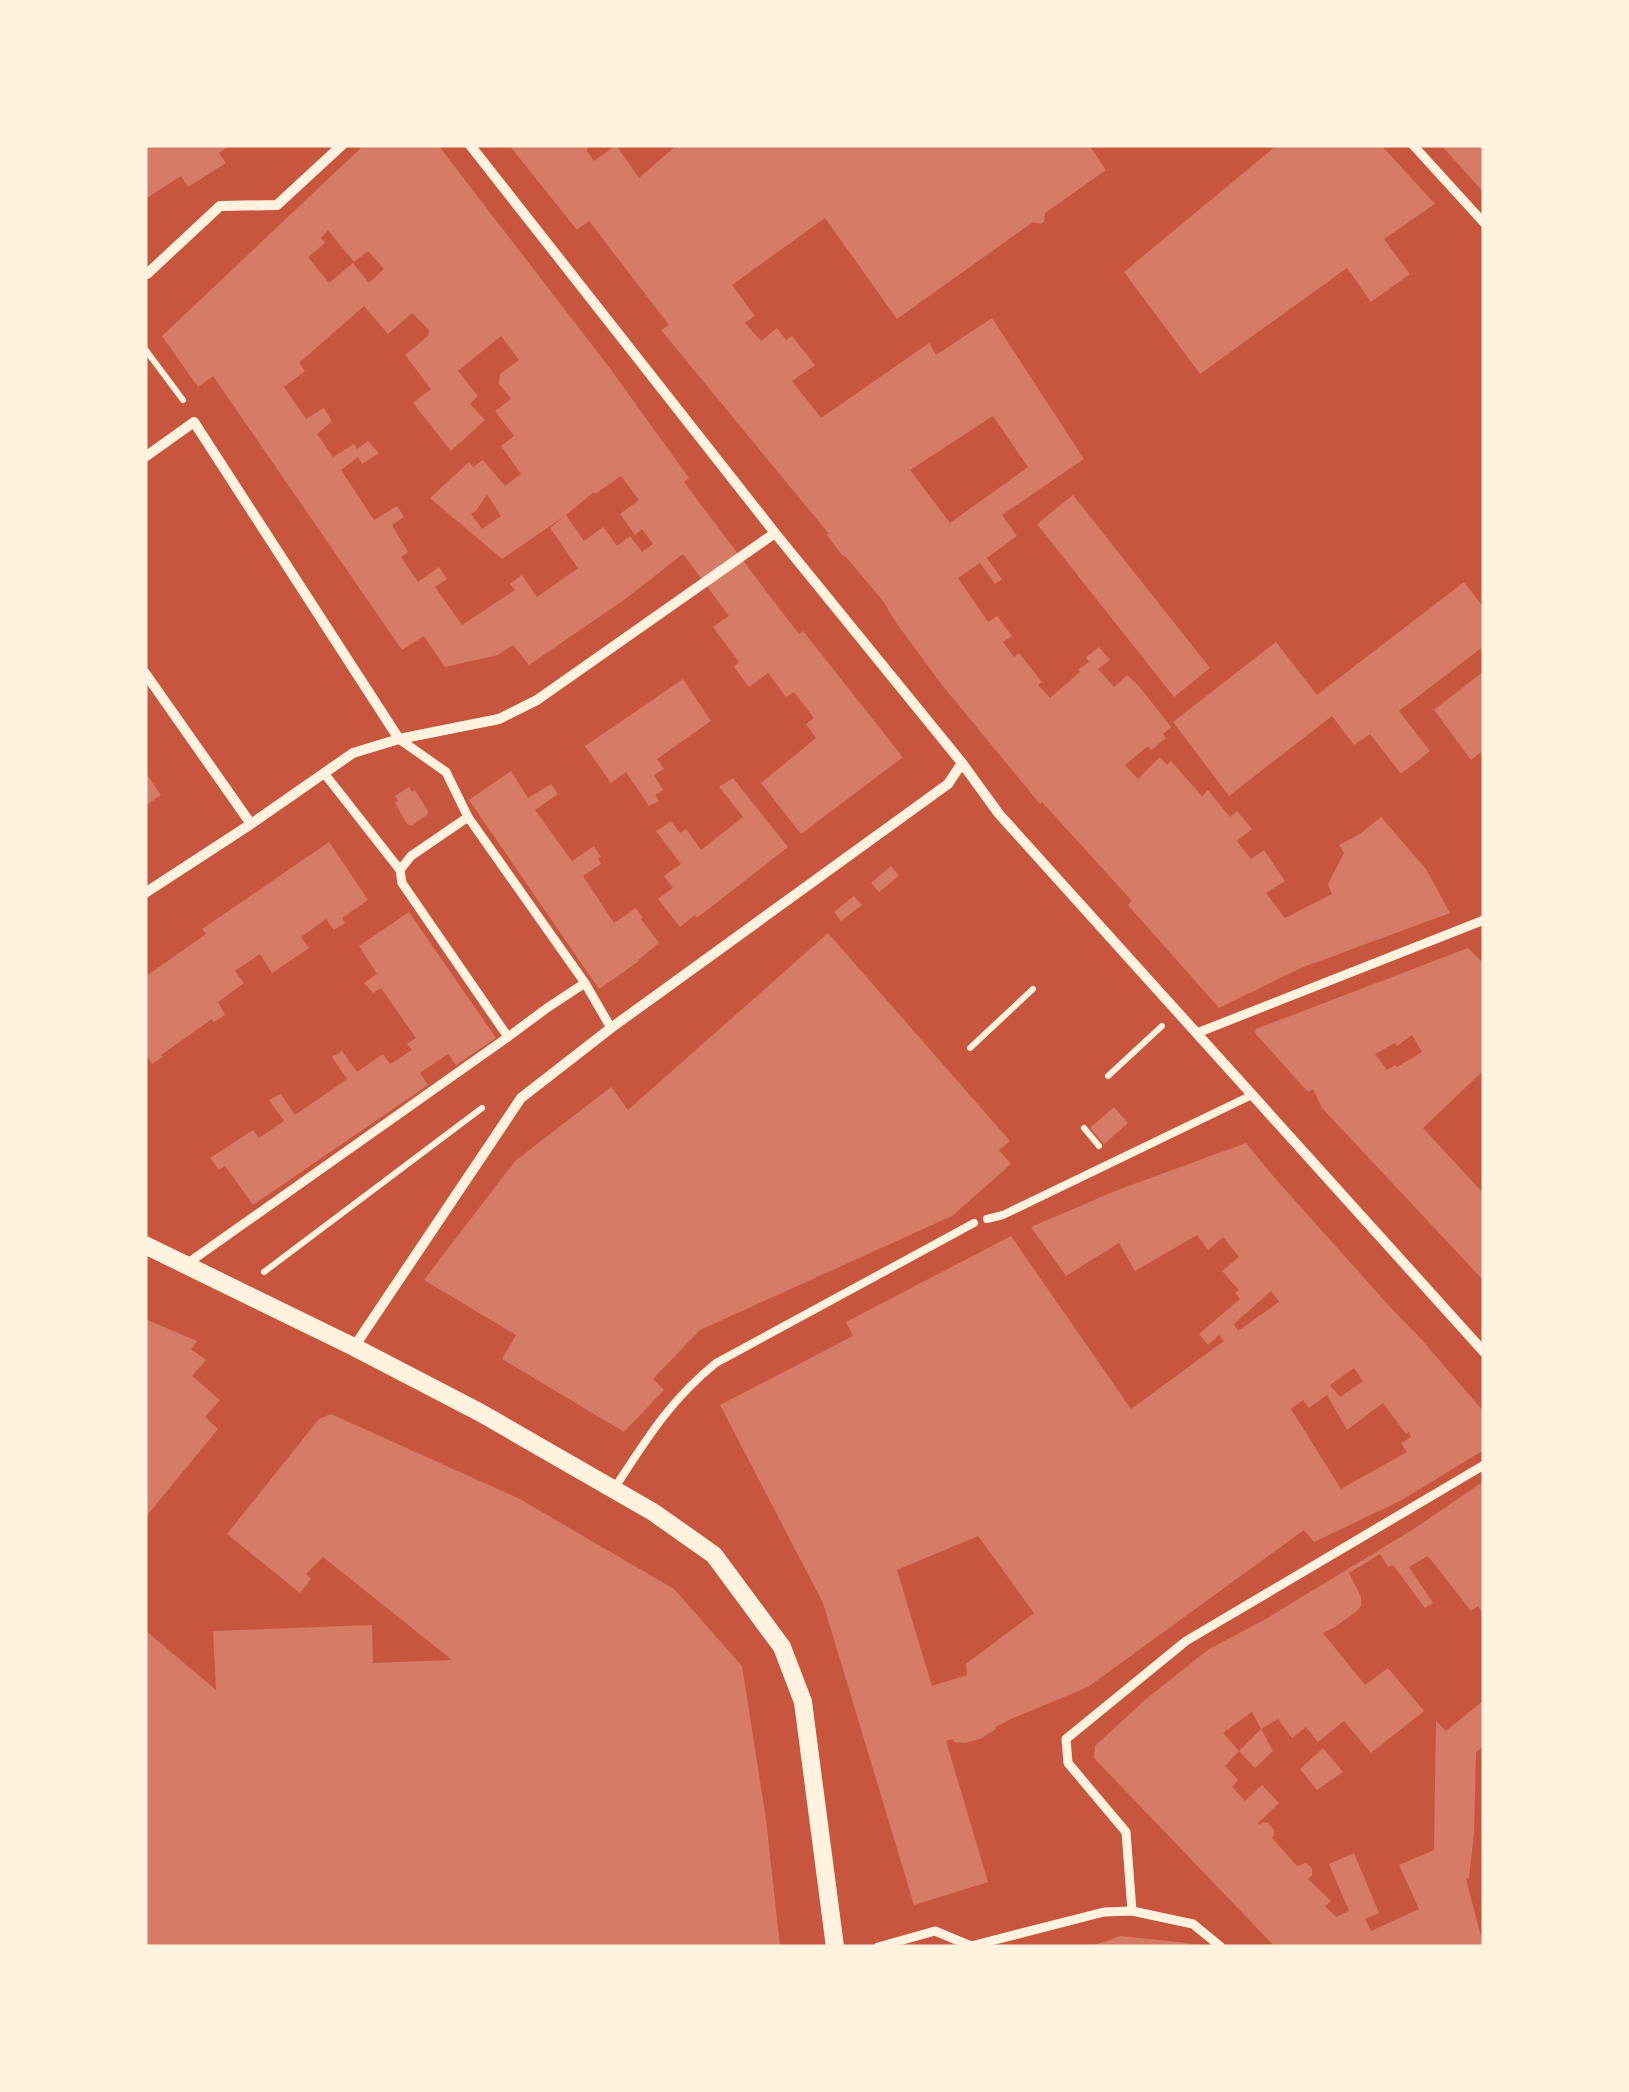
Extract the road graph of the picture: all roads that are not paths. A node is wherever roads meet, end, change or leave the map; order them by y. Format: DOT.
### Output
graph roads {
  1 [pos="342,145"];
  2 [pos="470,145"];
  3 [pos="1413,145"];
  4 [pos="1484,223"];
  5 [pos="146,274"];
  6 [pos="145,458"];
  7 [pos="775,533"];
  8 [pos="145,674"];
  9 [pos="399,739"];
  10 [pos="962,763"];
  11 [pos="324,773"];
  12 [pos="468,817"];
  13 [pos="251,824"];
  14 [pos="400,870"];
  15 [pos="145,893"];
  16 [pos="1484,920"];
  17 [pos="585,983"];
  18 [pos="612,1028"];
  19 [pos="1197,1033"];
  20 [pos="508,1036"];
  21 [pos="1252,1094"];
  22 [pos="988,1219"];
  23 [pos="974,1223"];
  24 [pos="145,1245"];
  25 [pos="186,1265"];
  26 [pos="354,1347"];
  27 [pos="1484,1352"];
  28 [pos="1484,1465"];
  29 [pos="614,1489"];
  30 [pos="1132,1910"];
  31 [pos="835,1947"];
  32 [pos="878,1947"];
  33 [pos="1222,1947"];
  1 -- 5 [label="street"];
  2 -- 7 [label="street"];
  3 -- 4 [label="street"];
  6 -- 9 [label="street"];
  7 -- 9 [label="street"];
  7 -- 10 [label="street"];
  8 -- 13 [label="street"];
  9 -- 11 [label="street"];
  9 -- 12 [label="street"];
  10 -- 18 [label="street"];
  10 -- 19 [label="street"];
  11 -- 13 [label="street"];
  11 -- 14 [label="street"];
  12 -- 14 [label="street"];
  12 -- 17 [label="street"];
  13 -- 15 [label="street"];
  14 -- 20 [label="street"];
  16 -- 19 [label="street"];
  17 -- 18 [label="street"];
  17 -- 20 [label="street"];
  18 -- 26 [label="street"];
  19 -- 21 [label="street"];
  20 -- 25 [label="street"];
  21 -- 22 [label="lane"];
  21 -- 27 [label="street"];
  23 -- 29 [label="lane"];
  24 -- 25 [label="street"];
  25 -- 26 [label="street"];
  26 -- 29 [label="street"];
  28 -- 30 [label="street"];
  29 -- 31 [label="street"];
  30 -- 32 [label="street"];
  30 -- 33 [label="street"];
}
